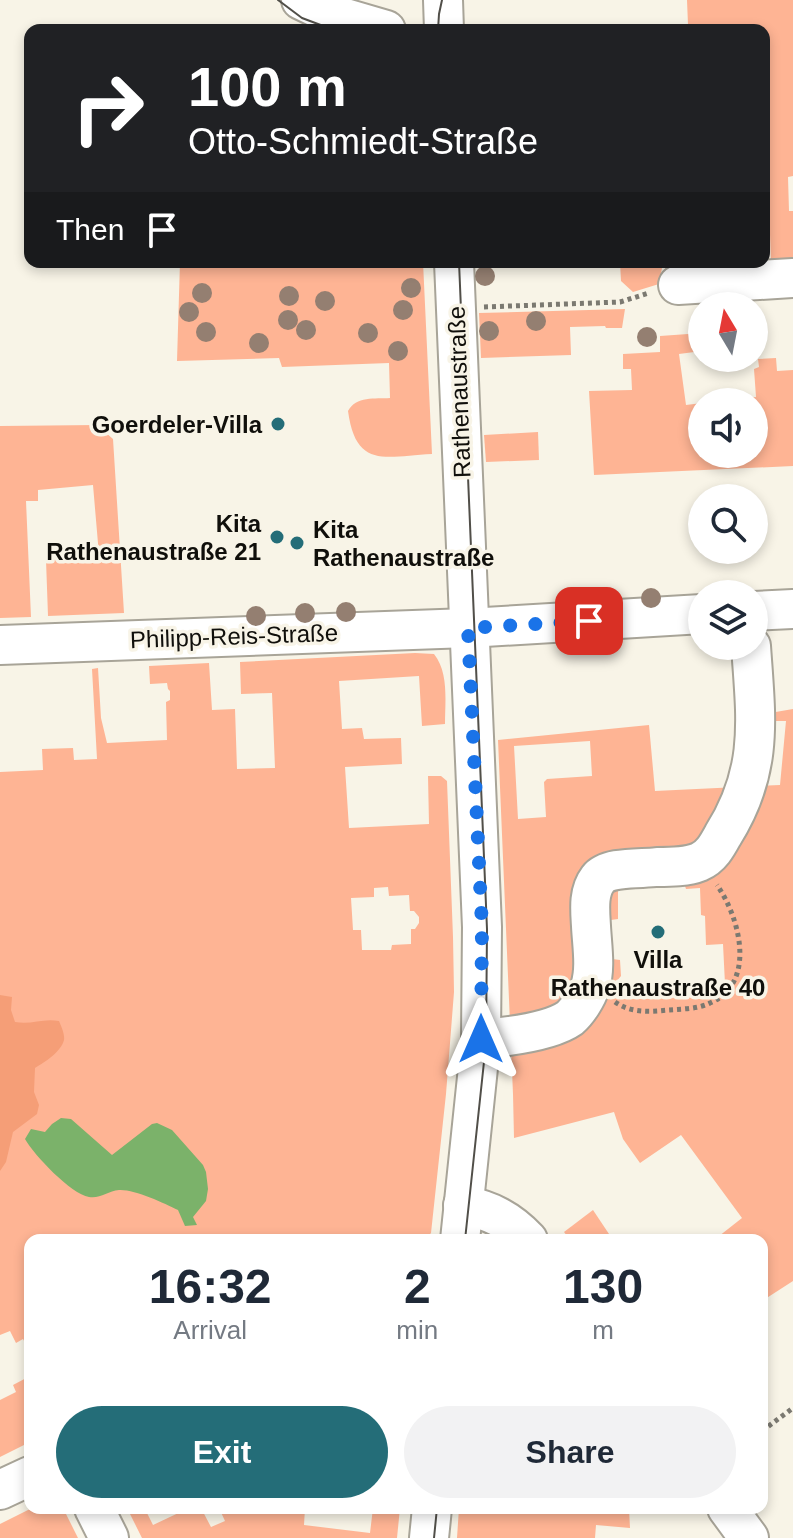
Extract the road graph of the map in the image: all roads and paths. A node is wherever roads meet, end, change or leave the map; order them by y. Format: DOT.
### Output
graph roads {
  1 [pos="301,0"];
  2 [pos="443,0"];
  3 [pos="366,24"];
  4 [pos="444,24"];
  5 [pos="454,268"];
  6 [pos="793,278"];
  7 [pos="678,285"];
  8 [pos="456,310"];
  9 [pos="793,609"];
  10 [pos="768,610"];
  11 [pos="688,615"];
  12 [pos="468,628"];
  13 [pos="0,645"];
  14 [pos="752,660"];
  15 [pos="692,864"];
  16 [pos="593,969"];
  17 [pos="481,1039"];
  18 [pos="461,1223"];
  19 [pos="522,1234"];
  20 [pos="793,1408"];
  21 [pos="768,1427"];
  22 [pos="24,1479"];
  23 [pos="0,1490"];
  24 [pos="97,1514"];
  25 [pos="431,1514"];
  26 [pos="731,1514"];
  27 [pos="109,1538"];
  28 [pos="429,1538"];
  29 [pos="749,1538"];
  1 -- 3 [label="street"];
  2 -- 4 [label="street"];
  5 -- 8 [label="street, Rathenaustraße"];
  6 -- 7 [label="street"];
  7 -- 8 [label="path"];
  8 -- 12 [label="street, Rathenaustraße"];
  9 -- 10 [label="street"];
  11 -- 12 [label="street, Philipp-Reis-Straße"];
  12 -- 13 [label="street, Philipp-Reis-Straße"];
  12 -- 17 [label="street, Rathenaustraße"];
  14 -- 15 [label="street"];
  15 -- 16 [label="street"];
  15 -- 16 [label="path"];
  16 -- 17 [label="street"];
  17 -- 18 [label="street, Rathenaustraße"];
  18 -- 19 [label="street"];
  20 -- 21 [label="path"];
  22 -- 23 [label="street"];
  24 -- 27 [label="street"];
  25 -- 28 [label="street"];
  26 -- 29 [label="street"];
}
